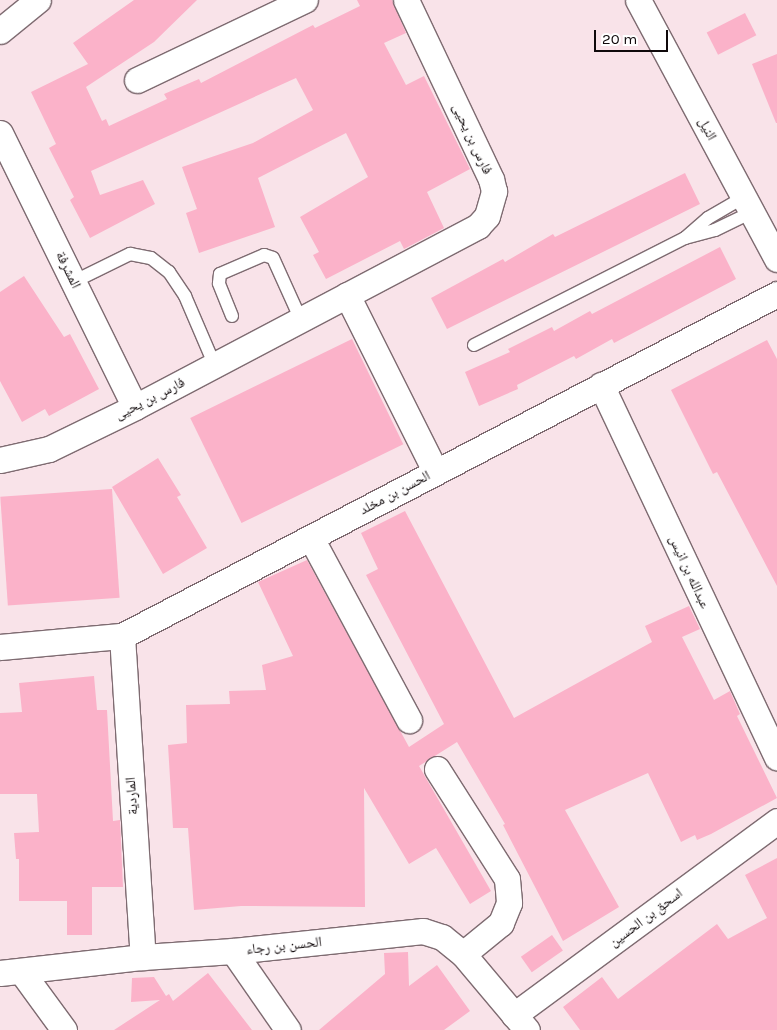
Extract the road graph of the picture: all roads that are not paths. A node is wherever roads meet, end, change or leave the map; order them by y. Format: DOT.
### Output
graph roads {
  1 [pos="38,0"];
  2 [pos="305,0"];
  3 [pos="406,0"];
  4 [pos="638,0"];
  5 [pos="0,32"];
  6 [pos="137,80"];
  7 [pos="0,133"];
  8 [pos="748,204"];
  9 [pos="777,259"];
  10 [pos="73,282"];
  11 [pos="777,294"];
  12 [pos="347,295"];
  13 [pos="232,316"];
  14 [pos="301,320"];
  15 [pos="474,345"];
  16 [pos="215,366"];
  17 [pos="601,385"];
  18 [pos="135,408"];
  19 [pos="0,460"];
  20 [pos="435,471"];
  21 [pos="310,538"];
  22 [pos="122,636"];
  23 [pos="0,647"];
  24 [pos="409,720"];
  25 [pos="777,758"];
  26 [pos="438,769"];
  27 [pos="777,821"];
  28 [pos="233,951"];
  29 [pos="463,954"];
  30 [pos="143,956"];
  31 [pos="11,972"];
  32 [pos="520,1023"];
  33 [pos="64,1030"];
  34 [pos="288,1030"];
  1 -- 5 [label="street"];
  2 -- 6 [label="street"];
  3 -- 12 [label="street, فارس بن يحيى"];
  4 -- 8 [label="street, النيل"];
  7 -- 10 [label="street, المشرفة"];
  8 -- 9 [label="street, النيل"];
  8 -- 15 [label="lane"];
  10 -- 16 [label="lane"];
  10 -- 18 [label="street, المشرفة"];
  11 -- 17 [label="street, الحسن بن مخلد"];
  12 -- 14 [label="street, فارس بن يحيى"];
  12 -- 20 [label="street"];
  13 -- 14 [label="lane"];
  14 -- 16 [label="street, فارس بن يحيى"];
  16 -- 18 [label="street, فارس بن يحيى"];
  17 -- 20 [label="street, الحسن بن مخلد"];
  17 -- 25 [label="street, عبدالله بن انيس"];
  18 -- 19 [label="street, فارس بن يحيى"];
  20 -- 21 [label="street, الحسن بن مخلد"];
  21 -- 22 [label="street, الحسن بن مخلد"];
  21 -- 24 [label="street"];
  22 -- 23 [label="street, الحسن بن مخلد"];
  22 -- 30 [label="street, الماردية"];
  26 -- 29 [label="street"];
  27 -- 32 [label="street, اسحق بن الحسين"];
  28 -- 29 [label="street, الحسن بن رجاء"];
  28 -- 30 [label="street, الحسن بن رجاء"];
  28 -- 34 [label="street"];
  29 -- 32 [label="street, الحسن بن رجاء"];
  30 -- 31 [label="street, الحسن بن رجاء"];
  31 -- 33 [label="street"];
}
